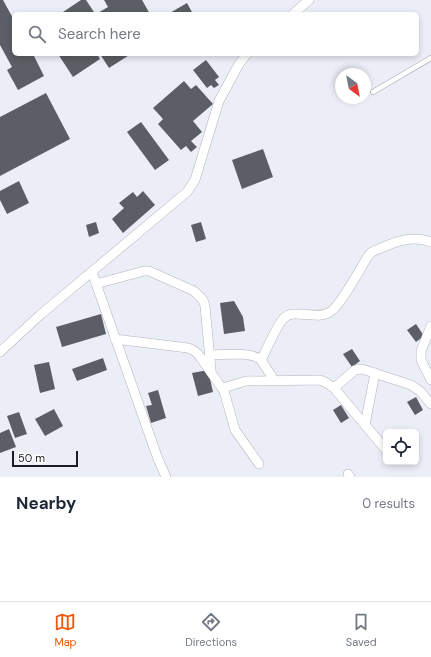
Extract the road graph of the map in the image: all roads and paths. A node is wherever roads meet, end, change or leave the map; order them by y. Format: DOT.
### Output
graph roads {
  1 [pos="309,0"];
  2 [pos="295,12"];
  3 [pos="245,56"];
  4 [pos="431,58"];
  5 [pos="373,92"];
  6 [pos="431,242"];
  7 [pos="92,272"];
  8 [pos="96,284"];
  9 [pos="431,326"];
  10 [pos="115,339"];
  11 [pos="0,352"];
  12 [pos="210,355"];
  13 [pos="261,360"];
  14 [pos="211,372"];
  15 [pos="375,373"];
  16 [pos="274,380"];
  17 [pos="431,380"];
  18 [pos="223,388"];
  19 [pos="334,388"];
  20 [pos="431,404"];
  21 [pos="365,425"];
  22 [pos="383,446"];
  23 [pos="259,464"];
  24 [pos="166,477"];
  1 -- 2 [label="street"];
  3 -- 7 [label="street"];
  4 -- 5 [label="lane"];
  6 -- 13 [label="street"];
  7 -- 8 [label="street"];
  7 -- 11 [label="street"];
  8 -- 10 [label="street"];
  8 -- 12 [label="street"];
  9 -- 17 [label="street"];
  10 -- 14 [label="street"];
  10 -- 24 [label="street"];
  12 -- 13 [label="street"];
  12 -- 14 [label="street"];
  13 -- 16 [label="street"];
  14 -- 18 [label="street"];
  15 -- 19 [label="street"];
  15 -- 20 [label="street"];
  15 -- 21 [label="street"];
  16 -- 18 [label="street"];
  16 -- 19 [label="street"];
  18 -- 23 [label="street"];
  19 -- 21 [label="street"];
  21 -- 22 [label="street"];
}
